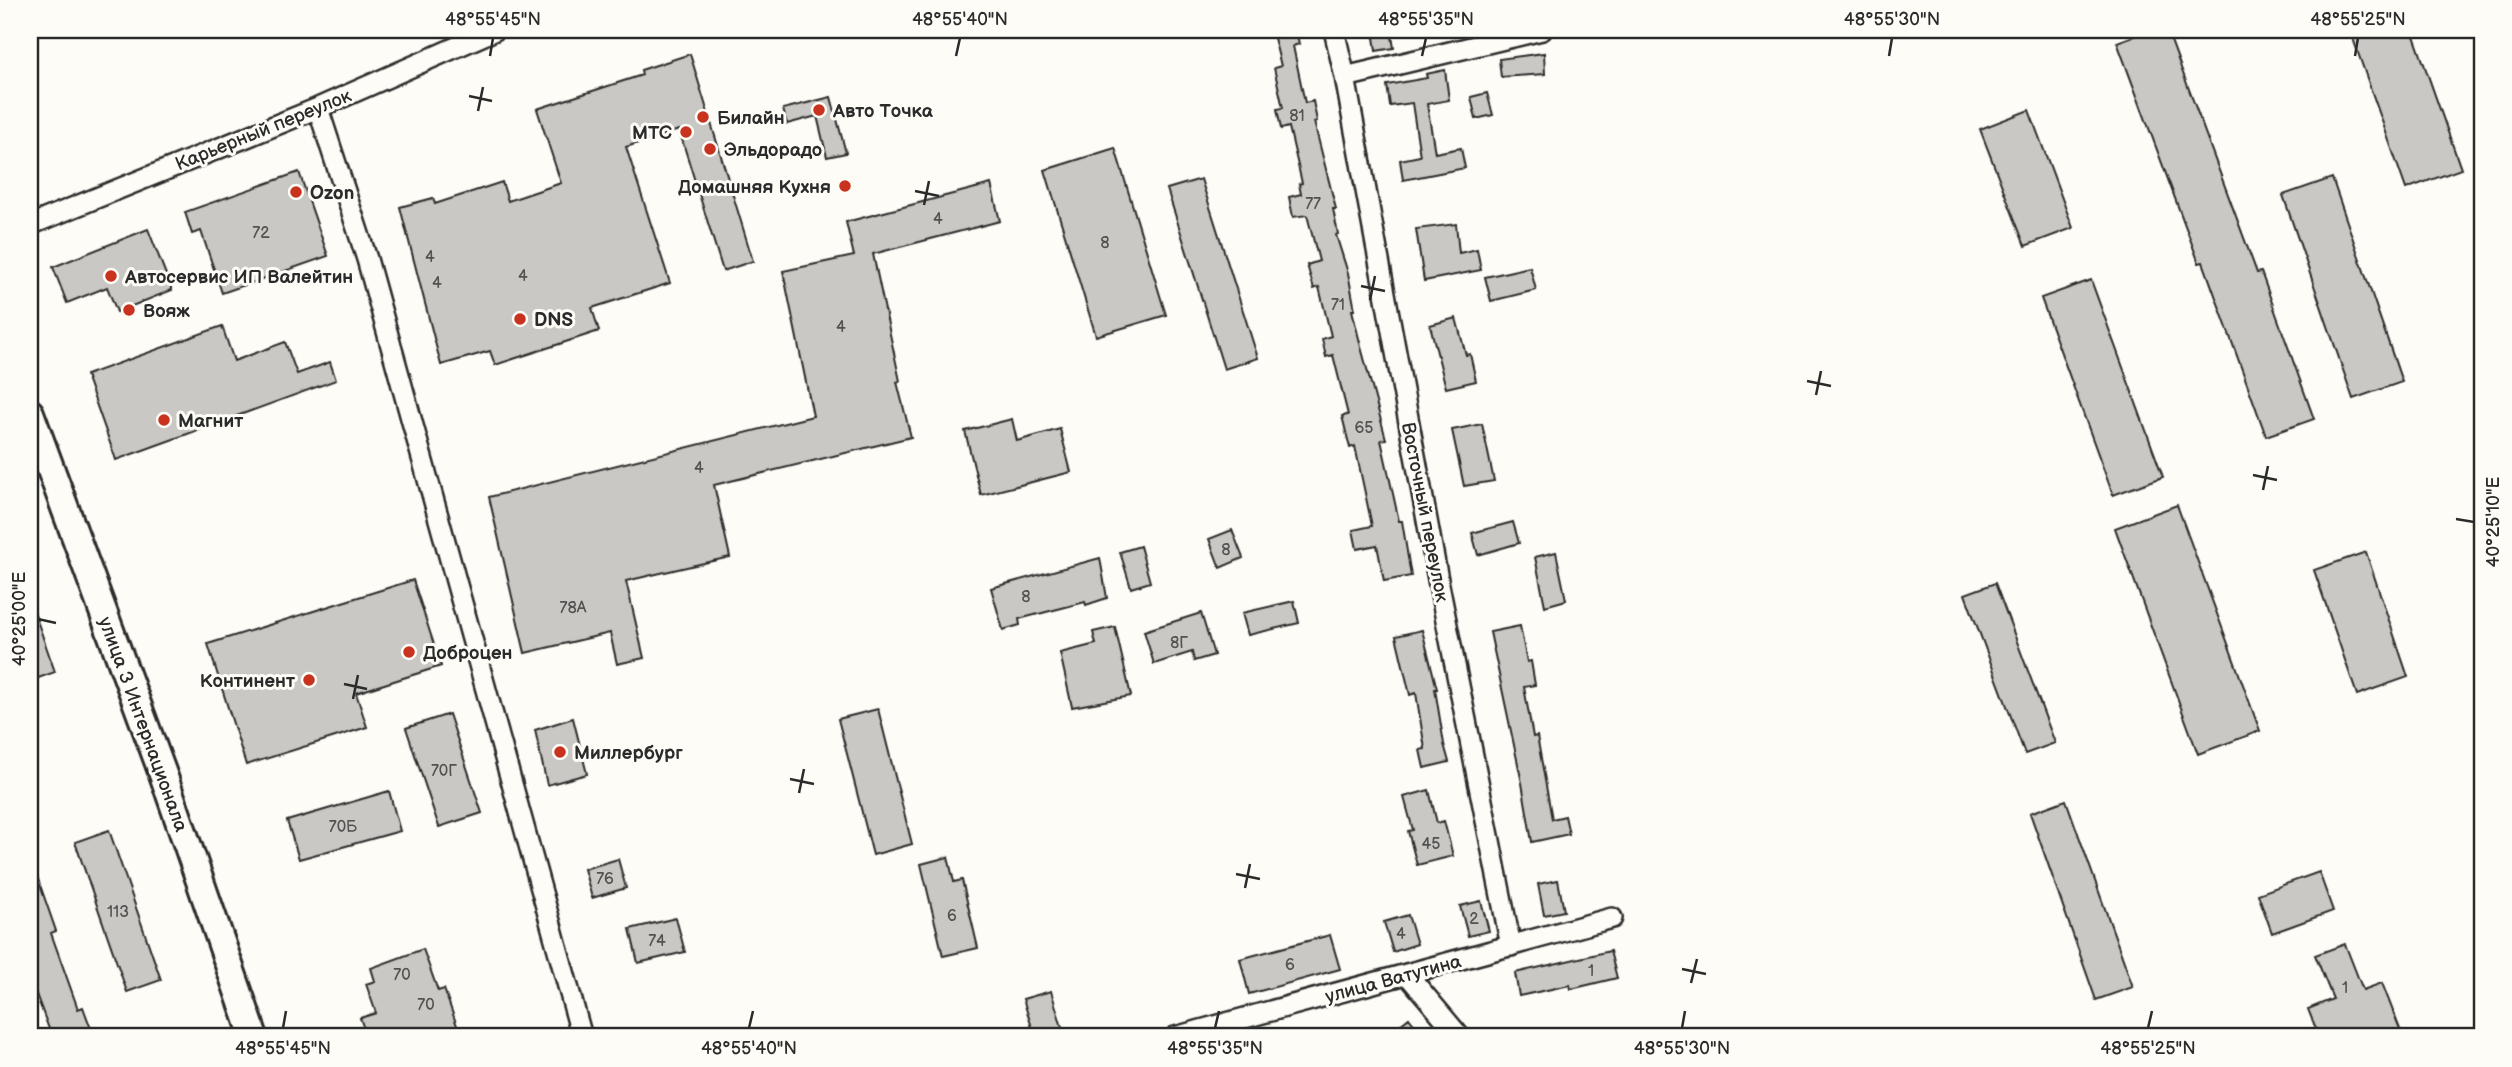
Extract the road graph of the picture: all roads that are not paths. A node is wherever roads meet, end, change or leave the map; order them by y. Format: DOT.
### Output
graph roads {
  1 [pos="495,30"];
  2 [pos="1334,30"];
  3 [pos="1542,30"];
  4 [pos="1345,77"];
  5 [pos="318,108"];
  6 [pos="30,225"];
  7 [pos="30,413"];
  8 [pos="1612,918"];
  9 [pos="1511,946"];
  10 [pos="1407,974"];
  11 [pos="254,1037"];
  12 [pos="582,1037"];
  13 [pos="1175,1037"];
  14 [pos="1460,1037"];
  1 -- 5 [label="street, Карьерный переулок"];
  2 -- 4 [label="street, Восточный переулок"];
  3 -- 4 [label="street"];
  4 -- 9 [label="street, Восточный переулок"];
  5 -- 6 [label="street, Карьерный переулок"];
  5 -- 12 [label="street"];
  7 -- 11 [label="main road, улица 3 Интернационала"];
  8 -- 9 [label="street, улица Ватутина"];
  9 -- 10 [label="street, улица Ватутина"];
  10 -- 13 [label="street, улица Ватутина"];
  10 -- 14 [label="street"];
}
